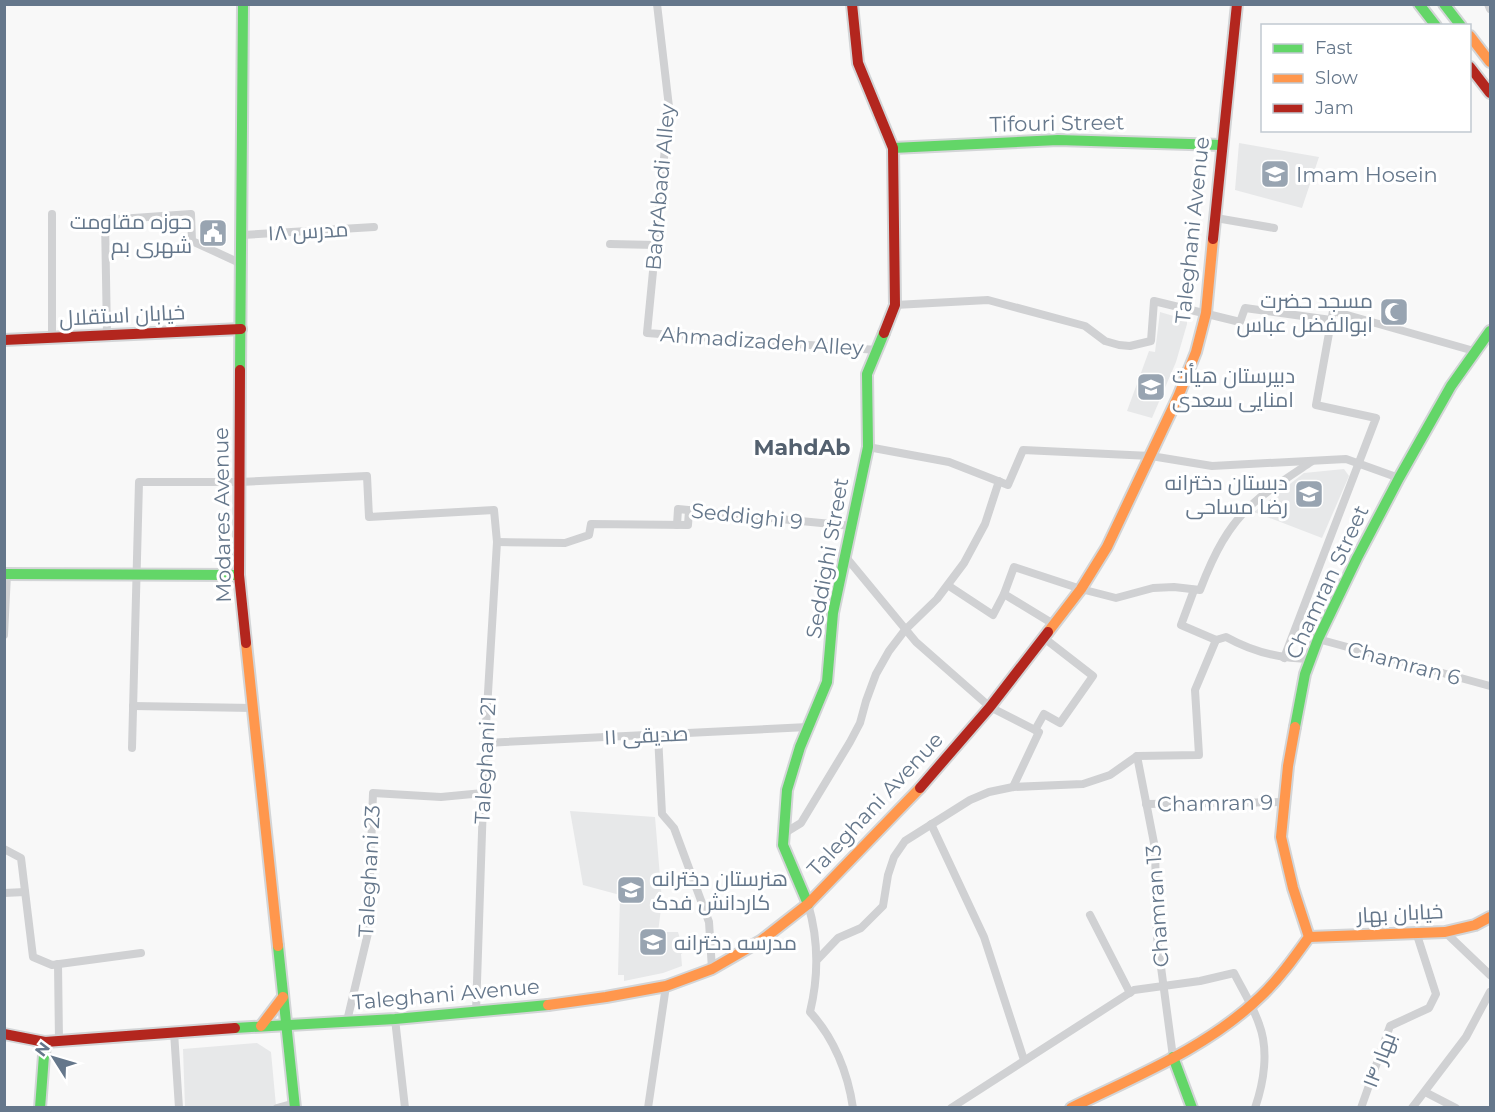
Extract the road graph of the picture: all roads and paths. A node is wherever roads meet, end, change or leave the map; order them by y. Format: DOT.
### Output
graph roads {
  1 [pos="243,4"];
  2 [pos="657,4"];
  3 [pos="852,4"];
  4 [pos="1237,4"];
  5 [pos="1419,4"];
  6 [pos="1444,4"];
  7 [pos="1488,4"];
  8 [pos="1491,9"];
  9 [pos="1434,24"];
  10 [pos="1459,24"];
  11 [pos="1471,37"];
  12 [pos="1491,62"];
  13 [pos="1471,68"];
  14 [pos="1491,93"];
  15 [pos="1222,145"];
  16 [pos="893,148"];
  17 [pos="51,213"];
  18 [pos="1216,218"];
  19 [pos="374,227"];
  20 [pos="1274,228"];
  21 [pos="242,235"];
  22 [pos="610,244"];
  23 [pos="656,245"];
  24 [pos="242,264"];
  25 [pos="895,305"];
  26 [pos="1206,313"];
  27 [pos="1332,315"];
  28 [pos="242,329"];
  29 [pos="1491,331"];
  30 [pos="647,333"];
  31 [pos="107,335"];
  32 [pos="52,338"];
  33 [pos="4,340"];
  34 [pos="877,350"];
  35 [pos="1474,351"];
  36 [pos="868,447"];
  37 [pos="1151,456"];
  38 [pos="1312,461"];
  39 [pos="1358,464"];
  40 [pos="1399,478"];
  41 [pos="999,481"];
  42 [pos="240,482"];
  43 [pos="689,510"];
  44 [pos="677,525"];
  45 [pos="852,526"];
  46 [pos="497,542"];
  47 [pos="845,556"];
  48 [pos="6,574"];
  49 [pos="137,574"];
  50 [pos="239,575"];
  51 [pos="949,585"];
  52 [pos="1081,589"];
  53 [pos="1197,590"];
  54 [pos="1004,594"];
  55 [pos="1055,625"];
  56 [pos="905,630"];
  57 [pos="4,635"];
  58 [pos="1044,638"];
  59 [pos="1216,639"];
  60 [pos="1318,639"];
  61 [pos="1284,658"];
  62 [pos="1311,659"];
  63 [pos="1491,686"];
  64 [pos="134,706"];
  65 [pos="990,707"];
  66 [pos="253,708"];
  67 [pos="808,727"];
  68 [pos="1037,731"];
  69 [pos="658,735"];
  70 [pos="485,743"];
  71 [pos="132,748"];
  72 [pos="1137,756"];
  73 [pos="1013,787"];
  74 [pos="483,793"];
  75 [pos="1284,802"];
  76 [pos="1146,804"];
  77 [pos="931,824"];
  78 [pos="783,834"];
  79 [pos="4,849"];
  80 [pos="25,892"];
  81 [pos="4,894"];
  82 [pos="808,904"];
  83 [pos="1090,915"];
  84 [pos="1491,917"];
  85 [pos="1416,932"];
  86 [pos="1445,932"];
  87 [pos="1309,938"];
  88 [pos="141,953"];
  89 [pos="818,959"];
  90 [pos="58,964"];
  91 [pos="712,969"];
  92 [pos="1491,975"];
  93 [pos="666,986"];
  94 [pos="1163,986"];
  95 [pos="1491,992"];
  96 [pos="1130,993"];
  97 [pos="283,997"];
  98 [pos="1251,1006"];
  99 [pos="476,1012"];
  100 [pos="395,1019"];
  101 [pos="347,1022"];
  102 [pos="286,1024"];
  103 [pos="261,1026"];
  104 [pos="174,1032"];
  105 [pos="4,1034"];
  106 [pos="58,1041"];
  107 [pos="45,1042"];
  108 [pos="1173,1057"];
  109 [pos="1024,1060"];
  110 [pos="1425,1092"];
  111 [pos="295,1105"];
  112 [pos="40,1107"];
  113 [pos="179,1107"];
  114 [pos="277,1107"];
  115 [pos="405,1107"];
  116 [pos="648,1107"];
  117 [pos="853,1107"];
  118 [pos="951,1107"];
  119 [pos="1071,1107"];
  120 [pos="1192,1107"];
  121 [pos="1255,1107"];
  122 [pos="1361,1107"];
  123 [pos="1412,1107"];
  124 [pos="1456,1107"];
  1 -- 21 [label="main road, Modares Avenue"];
  2 -- 23 [label="street, BadrAbadi Alley"];
  3 -- 16 [label="main road, Seddighi Street"];
  4 -- 15 [label="main road, Taleghani Avenue"];
  5 -- 9 [label="main road"];
  6 -- 10 [label="main road"];
  7 -- 8 [label="street"];
  11 -- 12 [label="main road"];
  13 -- 14 [label="main road"];
  15 -- 16 [label="main road, Tifouri Street"];
  15 -- 18 [label="main road, Taleghani Avenue"];
  16 -- 25 [label="main road, Seddighi Street"];
  17 -- 32 [label="street"];
  18 -- 20 [label="street"];
  18 -- 26 [label="main road, Taleghani Avenue"];
  19 -- 21 [label="street, مدرس ۱۸"];
  21 -- 24 [label="main road, Modares Avenue"];
  22 -- 23 [label="street"];
  23 -- 30 [label="street, BadrAbadi Alley"];
  24 -- 28 [label="main road, Modares Avenue"];
  24 -- 31 [label="street"];
  25 -- 26 [label="street"];
  25 -- 34 [label="main road, Seddighi Street"];
  26 -- 27 [label="street"];
  26 -- 37 [label="main road, Taleghani Avenue"];
  27 -- 35 [label="street"];
  27 -- 39 [label="street"];
  28 -- 31 [label="main road, خیابان استقلال"];
  28 -- 42 [label="main road, Modares Avenue"];
  29 -- 35 [label="main road, Chamran Street"];
  30 -- 34 [label="street, Ahmadizadeh Alley"];
  31 -- 32 [label="main road, خیابان استقلال"];
  32 -- 33 [label="main road, خیابان استقلال"];
  34 -- 36 [label="main road, Seddighi Street"];
  35 -- 40 [label="main road, Chamran Street"];
  36 -- 41 [label="street"];
  36 -- 45 [label="main road, Seddighi Street"];
  37 -- 38 [label="street"];
  37 -- 41 [label="street"];
  37 -- 52 [label="main road, Taleghani Avenue"];
  38 -- 39 [label="street"];
  38 -- 53 [label="street"];
  39 -- 40 [label="street"];
  39 -- 61 [label="street"];
  40 -- 60 [label="main road, Chamran Street"];
  41 -- 51 [label="street"];
  42 -- 46 [label="street, Taleghani 21"];
  42 -- 49 [label="street"];
  42 -- 50 [label="main road, Modares Avenue"];
  43 -- 44 [label="street"];
  43 -- 44 [label="street, Seddighi 9"];
  43 -- 45 [label="street, Seddighi 9"];
  44 -- 46 [label="street"];
  45 -- 47 [label="main road, Seddighi Street"];
  46 -- 70 [label="street, Taleghani 21"];
  47 -- 56 [label="street"];
  47 -- 67 [label="main road, Seddighi Street"];
  48 -- 49 [label="main road"];
  48 -- 57 [label="street"];
  49 -- 50 [label="main road"];
  49 -- 64 [label="street"];
  50 -- 66 [label="main road, Modares Avenue"];
  51 -- 54 [label="street"];
  51 -- 56 [label="street"];
  52 -- 53 [label="street"];
  52 -- 54 [label="street"];
  52 -- 55 [label="main road, Taleghani Avenue"];
  53 -- 59 [label="street"];
  54 -- 55 [label="street"];
  55 -- 58 [label="main road, Taleghani Avenue"];
  56 -- 65 [label="street"];
  56 -- 78 [label="street"];
  58 -- 65 [label="main road, Taleghani Avenue"];
  58 -- 68 [label="street"];
  59 -- 61 [label="street"];
  59 -- 72 [label="street"];
  60 -- 62 [label="main road, Chamran Street"];
  60 -- 63 [label="street, Chamran 6"];
  61 -- 62 [label="street"];
  62 -- 75 [label="main road, Chamran Street"];
  64 -- 66 [label="street"];
  64 -- 71 [label="street"];
  65 -- 68 [label="street"];
  65 -- 82 [label="main road, Taleghani Avenue"];
  66 -- 97 [label="main road, Modares Avenue"];
  67 -- 69 [label="street, صدیقی ۱۱"];
  67 -- 78 [label="main road, Seddighi Street"];
  68 -- 73 [label="street"];
  69 -- 70 [label="street, صدیقی ۱۱"];
  69 -- 91 [label="street"];
  70 -- 74 [label="street, Taleghani 21"];
  72 -- 73 [label="street"];
  72 -- 76 [label="street, Chamran 13"];
  73 -- 77 [label="street"];
  74 -- 99 [label="street, Taleghani 21"];
  74 -- 101 [label="street, Taleghani 23"];
  75 -- 76 [label="street, Chamran 9"];
  75 -- 87 [label="main road, Chamran Street"];
  76 -- 94 [label="street, Chamran 13"];
  77 -- 89 [label="street"];
  77 -- 109 [label="street"];
  78 -- 82 [label="main road, Seddighi Street"];
  79 -- 80 [label="street"];
  80 -- 81 [label="street"];
  80 -- 90 [label="street"];
  82 -- 89 [label="street"];
  82 -- 91 [label="main road, Taleghani Avenue"];
  83 -- 96 [label="street"];
  84 -- 86 [label="main road, خیابان بهار"];
  85 -- 86 [label="main road, خیابان بهار"];
  85 -- 87 [label="main road, خیابان بهار"];
  85 -- 122 [label="street, بهار ۱۴"];
  86 -- 92 [label="street"];
  87 -- 98 [label="main road"];
  88 -- 90 [label="street"];
  89 -- 117 [label="street"];
  90 -- 106 [label="street"];
  91 -- 93 [label="main road, Taleghani Avenue"];
  93 -- 99 [label="main road, Taleghani Avenue"];
  93 -- 116 [label="street"];
  94 -- 96 [label="street"];
  94 -- 98 [label="street"];
  94 -- 108 [label="street, Chamran 13"];
  95 -- 110 [label="street"];
  96 -- 109 [label="street"];
  97 -- 102 [label="main road, Modares Avenue"];
  97 -- 103 [label="main road"];
  98 -- 108 [label="main road"];
  98 -- 121 [label="street"];
  99 -- 100 [label="main road, Taleghani Avenue"];
  100 -- 101 [label="main road, Taleghani Avenue"];
  100 -- 115 [label="street"];
  101 -- 102 [label="main road, Taleghani Avenue"];
  102 -- 103 [label="main road, Taleghani Avenue"];
  102 -- 111 [label="main road, Modares Avenue"];
  103 -- 104 [label="main road, Taleghani Avenue"];
  104 -- 106 [label="main road, Taleghani Avenue"];
  104 -- 113 [label="street"];
  105 -- 107 [label="main road, Taleghani Avenue"];
  106 -- 107 [label="main road, Taleghani Avenue"];
  107 -- 112 [label="main road"];
  108 -- 119 [label="main road"];
  108 -- 120 [label="main road"];
  109 -- 118 [label="street"];
  110 -- 123 [label="street"];
  110 -- 124 [label="street"];
  111 -- 114 [label="street"];
}
